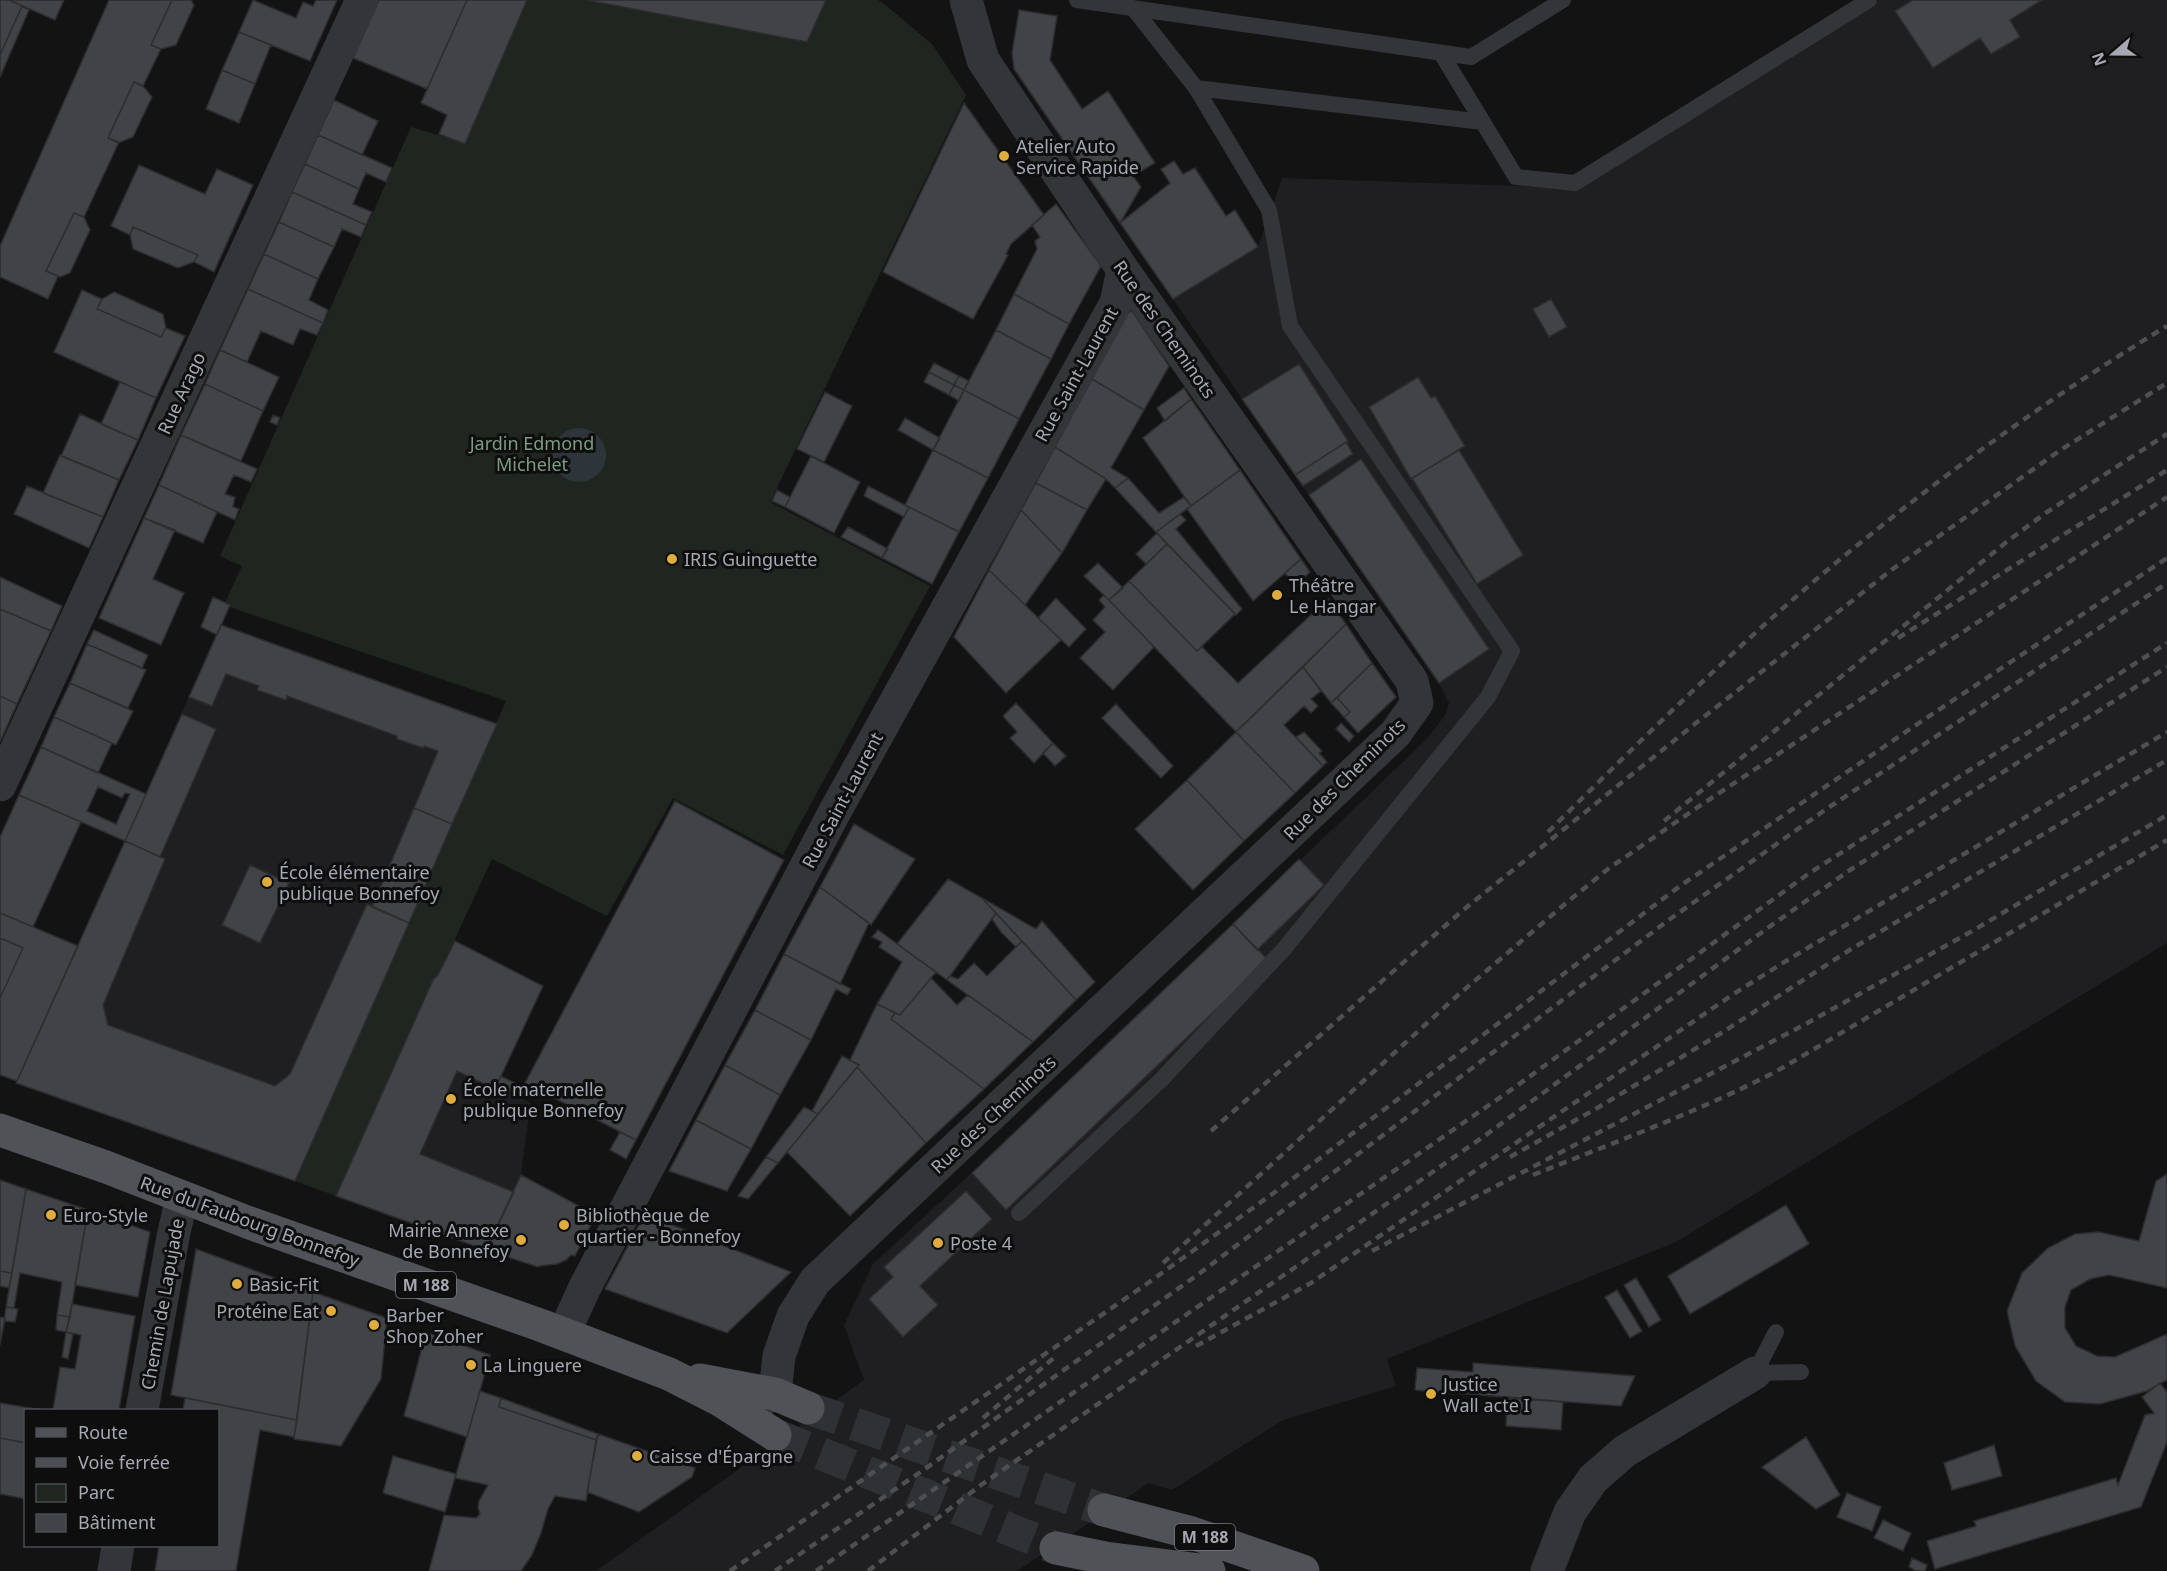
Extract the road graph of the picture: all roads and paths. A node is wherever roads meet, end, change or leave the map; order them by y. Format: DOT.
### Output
graph roads {
  1 [pos="362,0"];
  2 [pos="966,0"];
  3 [pos="1077,0"];
  4 [pos="1563,0"];
  5 [pos="1869,0"];
  6 [pos="1133,8"];
  7 [pos="1441,53"];
  8 [pos="1196,88"];
  9 [pos="1483,122"];
  10 [pos="1123,270"];
  11 [pos="0,785"];
  12 [pos="0,1130"];
  13 [pos="182,1197"];
  14 [pos="1019,1213"];
  15 [pos="1776,1332"];
  16 [pos="564,1334"];
  17 [pos="1801,1372"];
  18 [pos="1755,1373"];
  19 [pos="669,1374"];
  20 [pos="775,1394"];
  21 [pos="720,1400"];
  22 [pos="808,1408"];
  23 [pos="142,1409"];
  24 [pos="775,1435"];
  25 [pos="1104,1510"];
  26 [pos="118,1547"];
  27 [pos="1056,1548"];
  28 [pos="1107,1565"];
  29 [pos="114,1571"];
  30 [pos="1209,1571"];
  31 [pos="1304,1571"];
  32 [pos="1548,1571"];
  1 -- 11 [label="street, Rue Arago"];
  2 -- 10 [label="street, Rue des Cheminots"];
  3 -- 6 [label="lane"];
  4 -- 7 [label="lane"];
  5 -- 9 [label="lane"];
  6 -- 7 [label="lane"];
  6 -- 8 [label="lane"];
  7 -- 9 [label="lane"];
  8 -- 9 [label="lane"];
  8 -- 14 [label="lane"];
  10 -- 16 [label="street, Rue Saint-Laurent"];
  10 -- 20 [label="street, Rue des Cheminots"];
  12 -- 13 [label="main road, Rue du Faubourg Bonnefoy / M 188"];
  13 -- 16 [label="main road, Rue du Faubourg Bonnefoy / M 188"];
  13 -- 23 [label="street, Chemin de Lapujade"];
  15 -- 18 [label="lane"];
  16 -- 19 [label="main road, Rue du Faubourg Bonnefoy / M 188"];
  17 -- 18 [label="lane"];
  18 -- 32 [label="street"];
  19 -- 20 [label="main road, Rue du Faubourg Bonnefoy / M 188"];
  19 -- 21 [label="main road, Rue du Faubourg Bonnefoy / M 188"];
  20 -- 21 [label="street"];
  20 -- 22 [label="main road, Rue du Faubourg Bonnefoy / M 188"];
  21 -- 24 [label="main road, Rue du Faubourg Bonnefoy / M 188"];
  25 -- 31 [label="main road, M 188"];
  26 -- 29 [label="street"];
  27 -- 28 [label="main road, M 188"];
  28 -- 30 [label="main road, M 188"];
}
